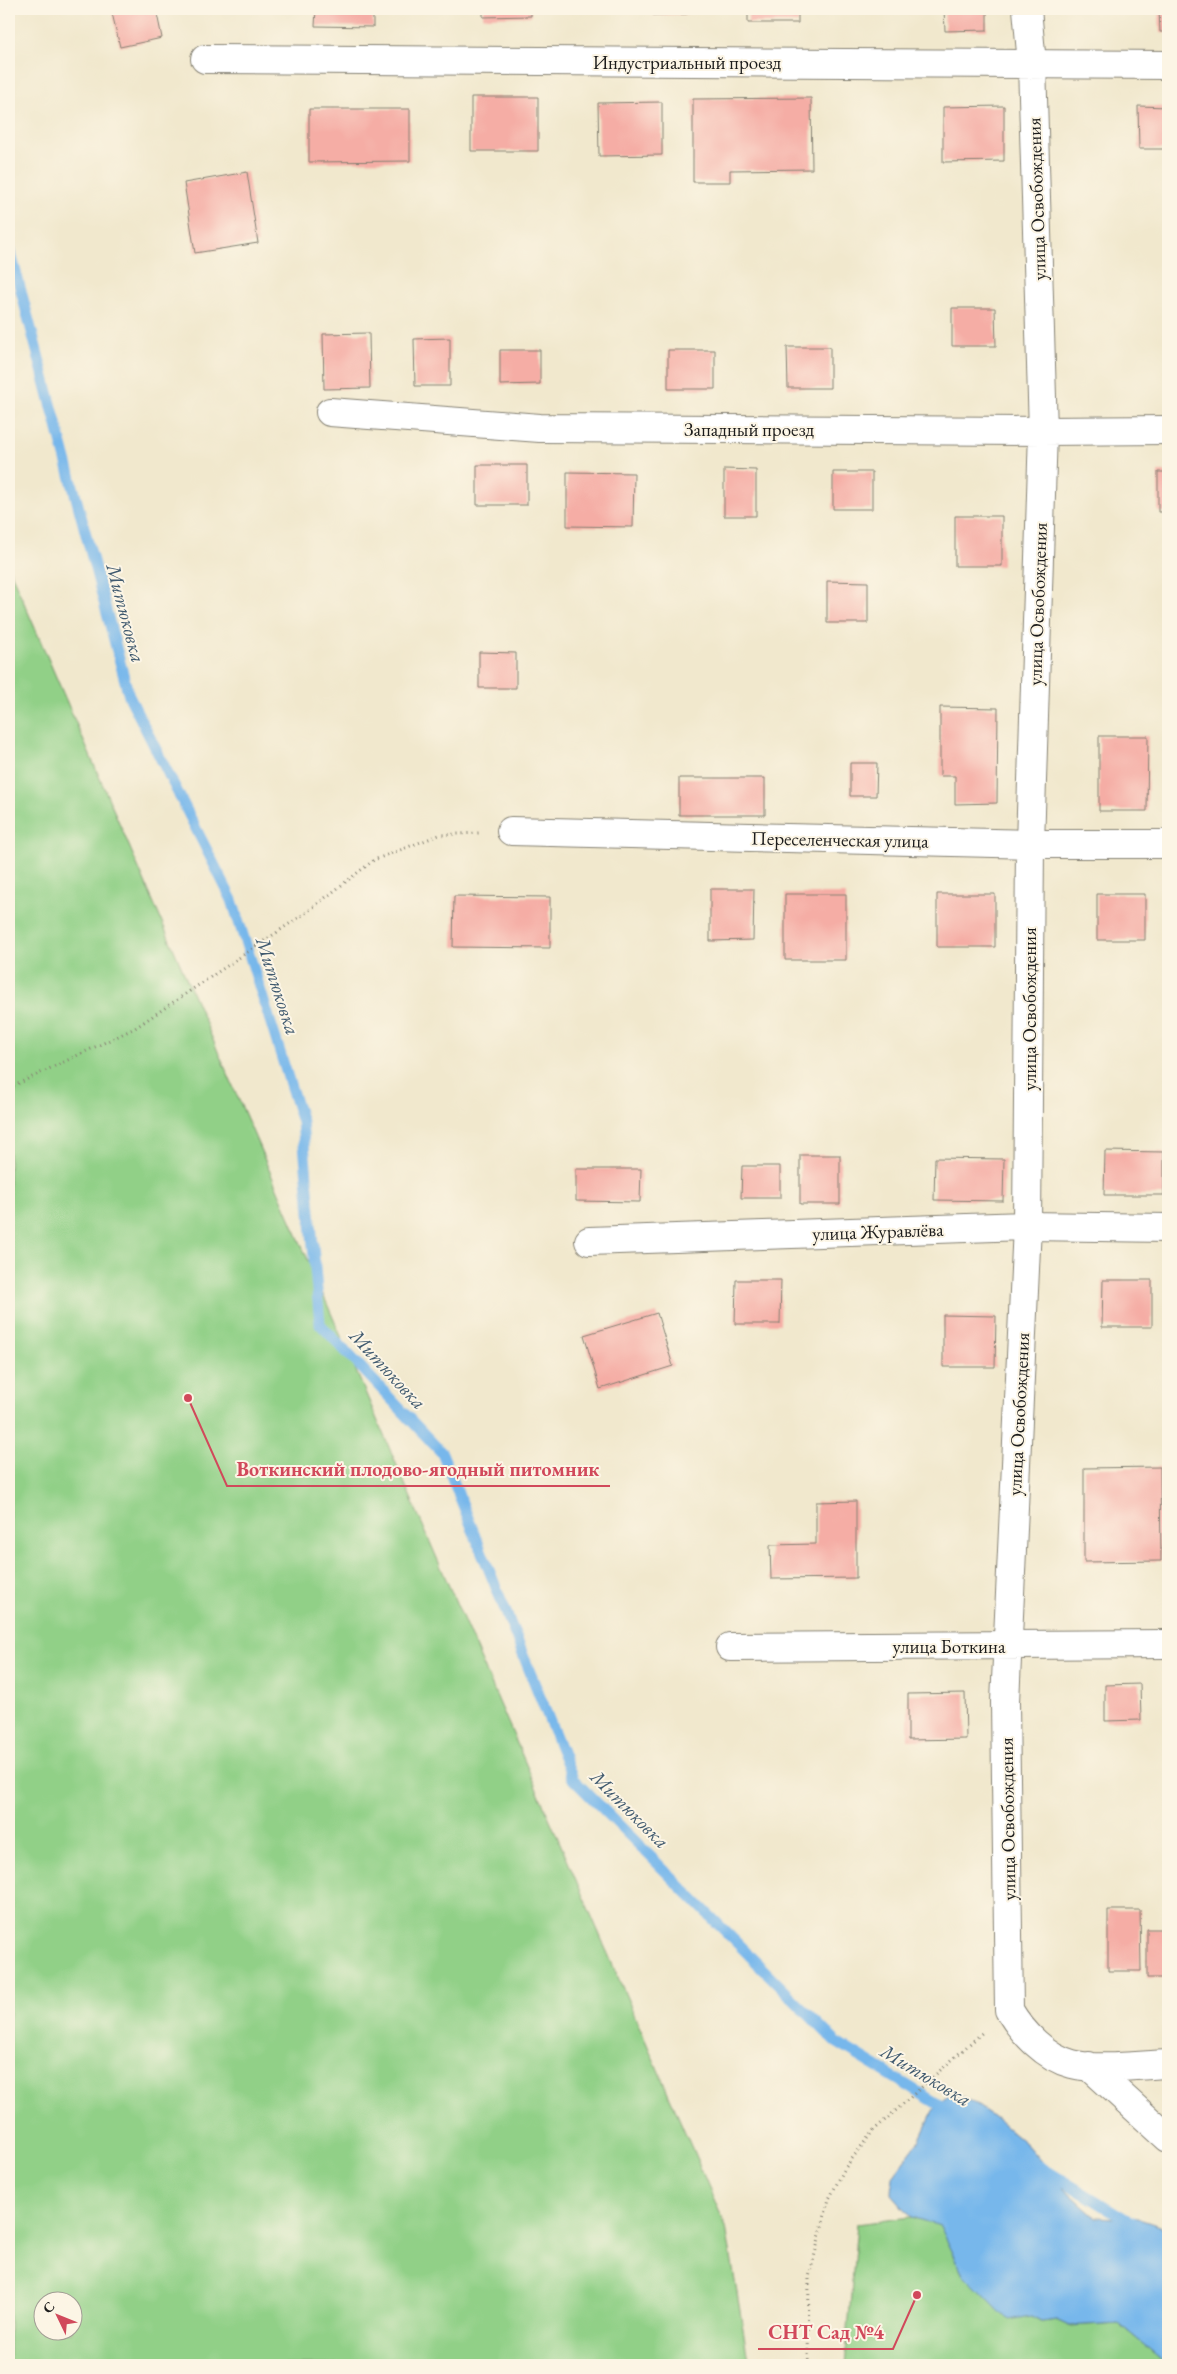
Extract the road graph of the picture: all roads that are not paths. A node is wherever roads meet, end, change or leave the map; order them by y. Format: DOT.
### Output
graph roads {
  1 [pos="1027,9"];
  2 [pos="205,59"];
  3 [pos="1032,64"];
  4 [pos="1168,65"];
  5 [pos="330,412"];
  6 [pos="1168,430"];
  7 [pos="1043,431"];
  8 [pos="511,831"];
  9 [pos="1030,844"];
  10 [pos="1168,844"];
  11 [pos="1027,1226"];
  12 [pos="1168,1228"];
  13 [pos="589,1241"];
  14 [pos="1168,1644"];
  15 [pos="1007,1646"];
  16 [pos="730,1647"];
  17 [pos="1168,2064"];
  18 [pos="1089,2066"];
  19 [pos="1168,2138"];
  1 -- 3 [label="street, улица Освобождения"];
  2 -- 3 [label="street, Индустриальный проезд"];
  3 -- 4 [label="street, Индустриальный проезд"];
  3 -- 7 [label="street, улица Освобождения"];
  5 -- 7 [label="street, Западный проезд"];
  6 -- 7 [label="street, Западный проезд"];
  7 -- 9 [label="street, улица Освобождения"];
  8 -- 9 [label="street, Переселенческая улица"];
  9 -- 10 [label="street, Переселенческая улица"];
  9 -- 11 [label="street, улица Освобождения"];
  11 -- 12 [label="street, улица Журавлёва"];
  11 -- 13 [label="street, улица Журавлёва"];
  11 -- 15 [label="street, улица Освобождения"];
  14 -- 15 [label="street, улица Боткина"];
  15 -- 16 [label="street, улица Боткина"];
  15 -- 18 [label="street, улица Освобождения"];
  17 -- 18 [label="street"];
  18 -- 19 [label="street"];
}
